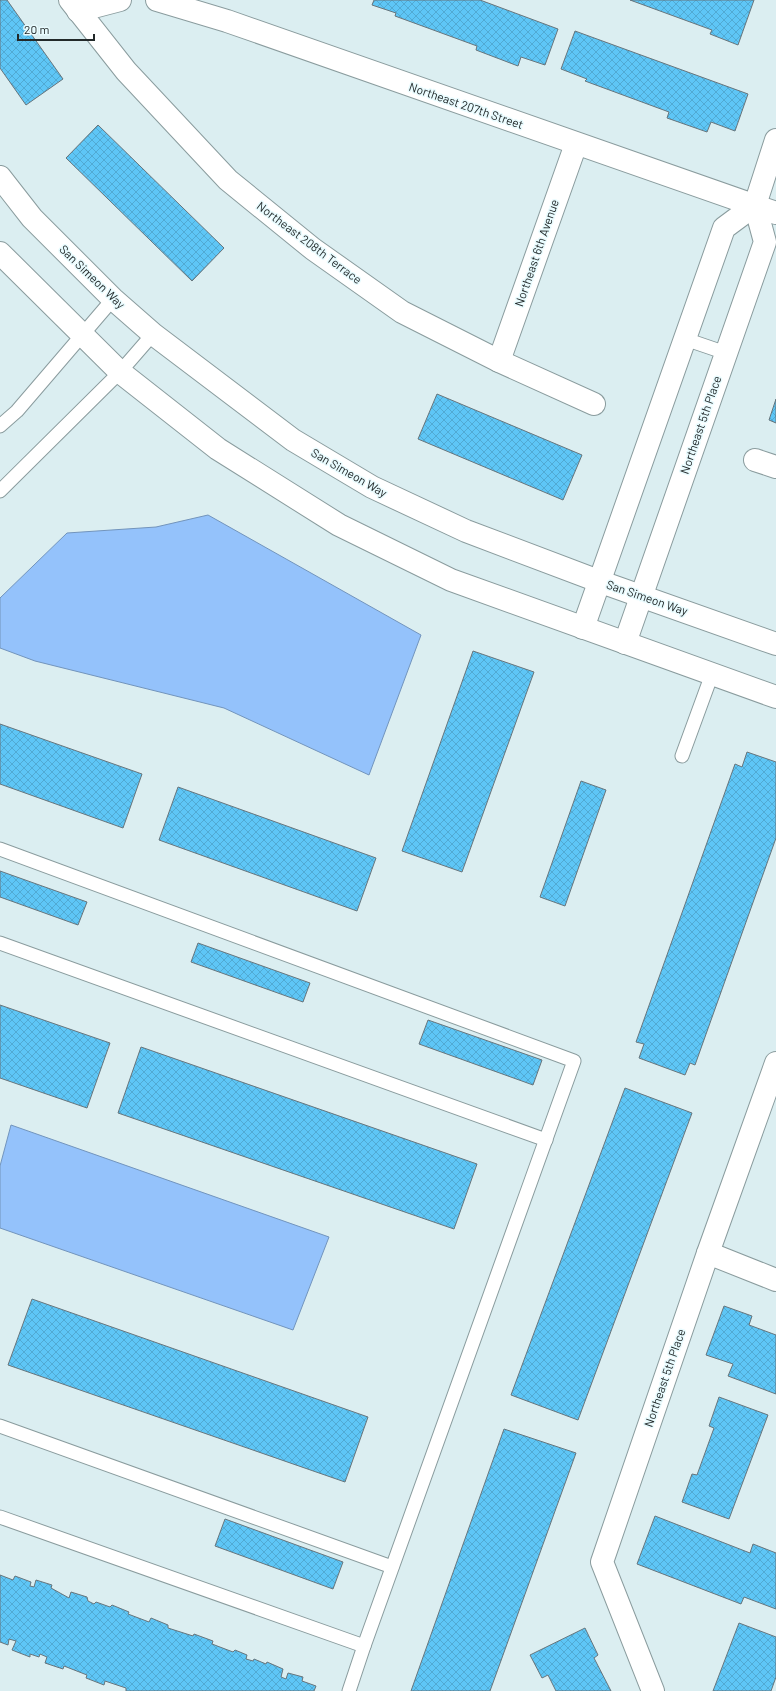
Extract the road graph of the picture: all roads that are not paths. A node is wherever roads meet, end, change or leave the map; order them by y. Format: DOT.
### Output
graph roads {
  1 [pos="120,0"];
  2 [pos="157,0"];
  3 [pos="74,6"];
  4 [pos="776,140"];
  5 [pos="576,144"];
  6 [pos="0,177"];
  7 [pos="755,205"];
  8 [pos="776,213"];
  9 [pos="2,258"];
  10 [pos="113,299"];
  11 [pos="81,334"];
  12 [pos="153,334"];
  13 [pos="685,339"];
  14 [pos="726,353"];
  15 [pos="499,361"];
  16 [pos="120,372"];
  17 [pos="594,404"];
  18 [pos="0,426"];
  19 [pos="755,460"];
  20 [pos="776,467"];
  21 [pos="0,491"];
  22 [pos="601,582"];
  23 [pos="642,596"];
  24 [pos="584,628"];
  25 [pos="625,643"];
  26 [pos="776,644"];
  27 [pos="712,674"];
  28 [pos="776,697"];
  29 [pos="682,756"];
  30 [pos="0,849"];
  31 [pos="0,943"];
  32 [pos="776,1063"];
  33 [pos="546,1140"];
  34 [pos="708,1253"];
  35 [pos="776,1280"];
  36 [pos="0,1426"];
  37 [pos="0,1517"];
  38 [pos="392,1566"];
  39 [pos="364,1646"];
  40 [pos="349,1691"];
  41 [pos="653,1691"];
  1 -- 3 [label="street"];
  2 -- 5 [label="street, Northeast 207th Street"];
  3 -- 15 [label="street, Northeast 208th Terrace"];
  4 -- 7 [label="street"];
  5 -- 7 [label="street, Northeast 207th Street"];
  5 -- 15 [label="street, Northeast 6th Avenue"];
  6 -- 10 [label="street, San Simeon Way"];
  7 -- 8 [label="street, Northeast 207th Street"];
  7 -- 13 [label="street"];
  7 -- 14 [label="street, Northeast 5th Place"];
  9 -- 11 [label="street"];
  10 -- 11 [label="lane"];
  10 -- 12 [label="street, San Simeon Way"];
  11 -- 16 [label="street"];
  11 -- 18 [label="lane"];
  12 -- 16 [label="lane"];
  12 -- 22 [label="street, San Simeon Way"];
  13 -- 14 [label="lane"];
  13 -- 22 [label="street"];
  14 -- 23 [label="street, Northeast 5th Place"];
  15 -- 17 [label="street, Northeast 208th Terrace"];
  16 -- 21 [label="lane"];
  16 -- 24 [label="street"];
  19 -- 20 [label="street"];
  22 -- 23 [label="street, San Simeon Way"];
  22 -- 24 [label="street"];
  23 -- 25 [label="street, Northeast 5th Place"];
  23 -- 26 [label="street, San Simeon Way"];
  24 -- 25 [label="street"];
  25 -- 27 [label="street"];
  27 -- 28 [label="street"];
  27 -- 29 [label="lane"];
  30 -- 33 [label="lane"];
  31 -- 33 [label="lane"];
  32 -- 34 [label="street, Northeast 5th Place"];
  33 -- 38 [label="lane"];
  34 -- 35 [label="street"];
  34 -- 41 [label="street, Northeast 5th Place"];
  36 -- 38 [label="lane"];
  37 -- 39 [label="lane"];
  38 -- 39 [label="lane"];
  39 -- 40 [label="lane"];
}
